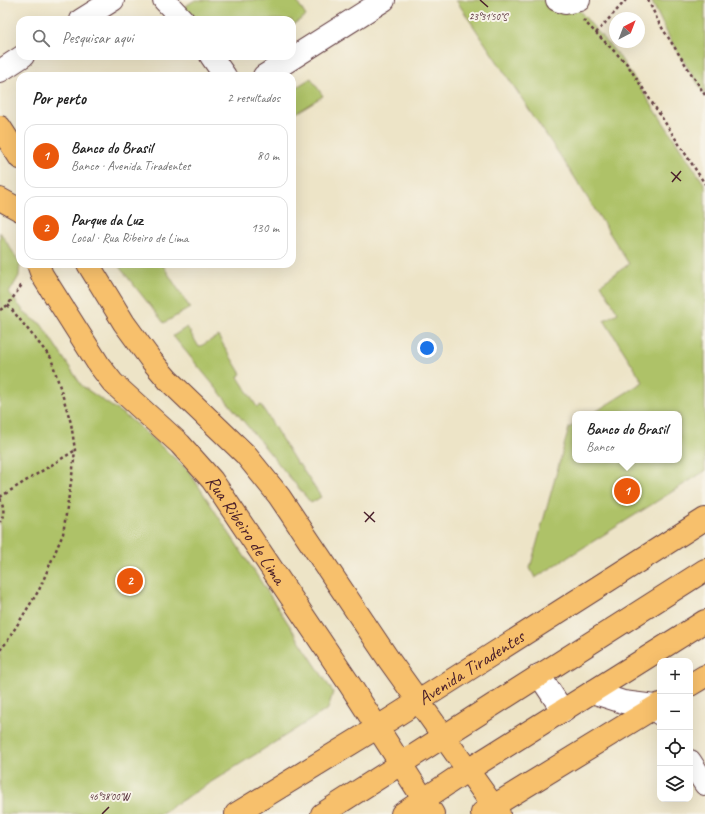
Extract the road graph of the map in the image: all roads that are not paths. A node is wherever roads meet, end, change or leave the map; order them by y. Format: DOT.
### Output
graph roads {
  1 [pos="113,0"];
  2 [pos="164,0"];
  3 [pos="384,0"];
  4 [pos="87,16"];
  5 [pos="179,16"];
  6 [pos="296,56"];
  7 [pos="17,60"];
  8 [pos="214,60"];
  9 [pos="289,60"];
  10 [pos="0,71"];
  11 [pos="222,72"];
  12 [pos="270,72"];
  13 [pos="0,127"];
  14 [pos="16,152"];
  15 [pos="0,199"];
  16 [pos="16,208"];
  17 [pos="39,268"];
  18 [pos="90,268"];
  19 [pos="705,519"];
  20 [pos="705,570"];
  21 [pos="705,621"];
  22 [pos="538,675"];
  23 [pos="705,676"];
  24 [pos="693,683"];
  25 [pos="592,692"];
  26 [pos="418,702"];
  27 [pos="657,708"];
  28 [pos="657,709"];
  29 [pos="563,711"];
  30 [pos="378,727"];
  31 [pos="443,736"];
  32 [pos="401,764"];
  33 [pos="693,766"];
  34 [pos="468,770"];
  35 [pos="705,784"];
  36 [pos="429,807"];
  37 [pos="491,811"];
  38 [pos="236,814"];
  39 [pos="322,814"];
  40 [pos="402,814"];
  1 -- 4 [label="street"];
  2 -- 5 [label="street"];
  3 -- 6 [label="street"];
  7 -- 10 [label="street"];
  8 -- 11 [label="street"];
  9 -- 12 [label="street"];
  13 -- 14 [label="main road"];
  15 -- 16 [label="main road"];
  17 -- 30 [label="main road, Rua Ribeiro de Lima"];
  18 -- 26 [label="main road"];
  19 -- 26 [label="main road, Avenida Tiradentes"];
  20 -- 22 [label="main road"];
  21 -- 25 [label="main road"];
  22 -- 29 [label="street"];
  22 -- 31 [label="main road"];
  23 -- 24 [label="main road"];
  25 -- 27 [label="street"];
  25 -- 29 [label="main road"];
  26 -- 30 [label="main road, Avenida Tiradentes"];
  26 -- 31 [label="main road"];
  28 -- 37 [label="main road"];
  29 -- 34 [label="main road"];
  30 -- 32 [label="main road, Rua Ribeiro de Lima"];
  30 -- 38 [label="main road, Avenida Tiradentes"];
  31 -- 32 [label="main road"];
  31 -- 34 [label="main road"];
  32 -- 36 [label="main road, Rua Ribeiro de Lima"];
  32 -- 39 [label="main road"];
  33 -- 35 [label="street"];
  34 -- 36 [label="main road"];
  34 -- 37 [label="main road"];
  36 -- 40 [label="main road"];
}
